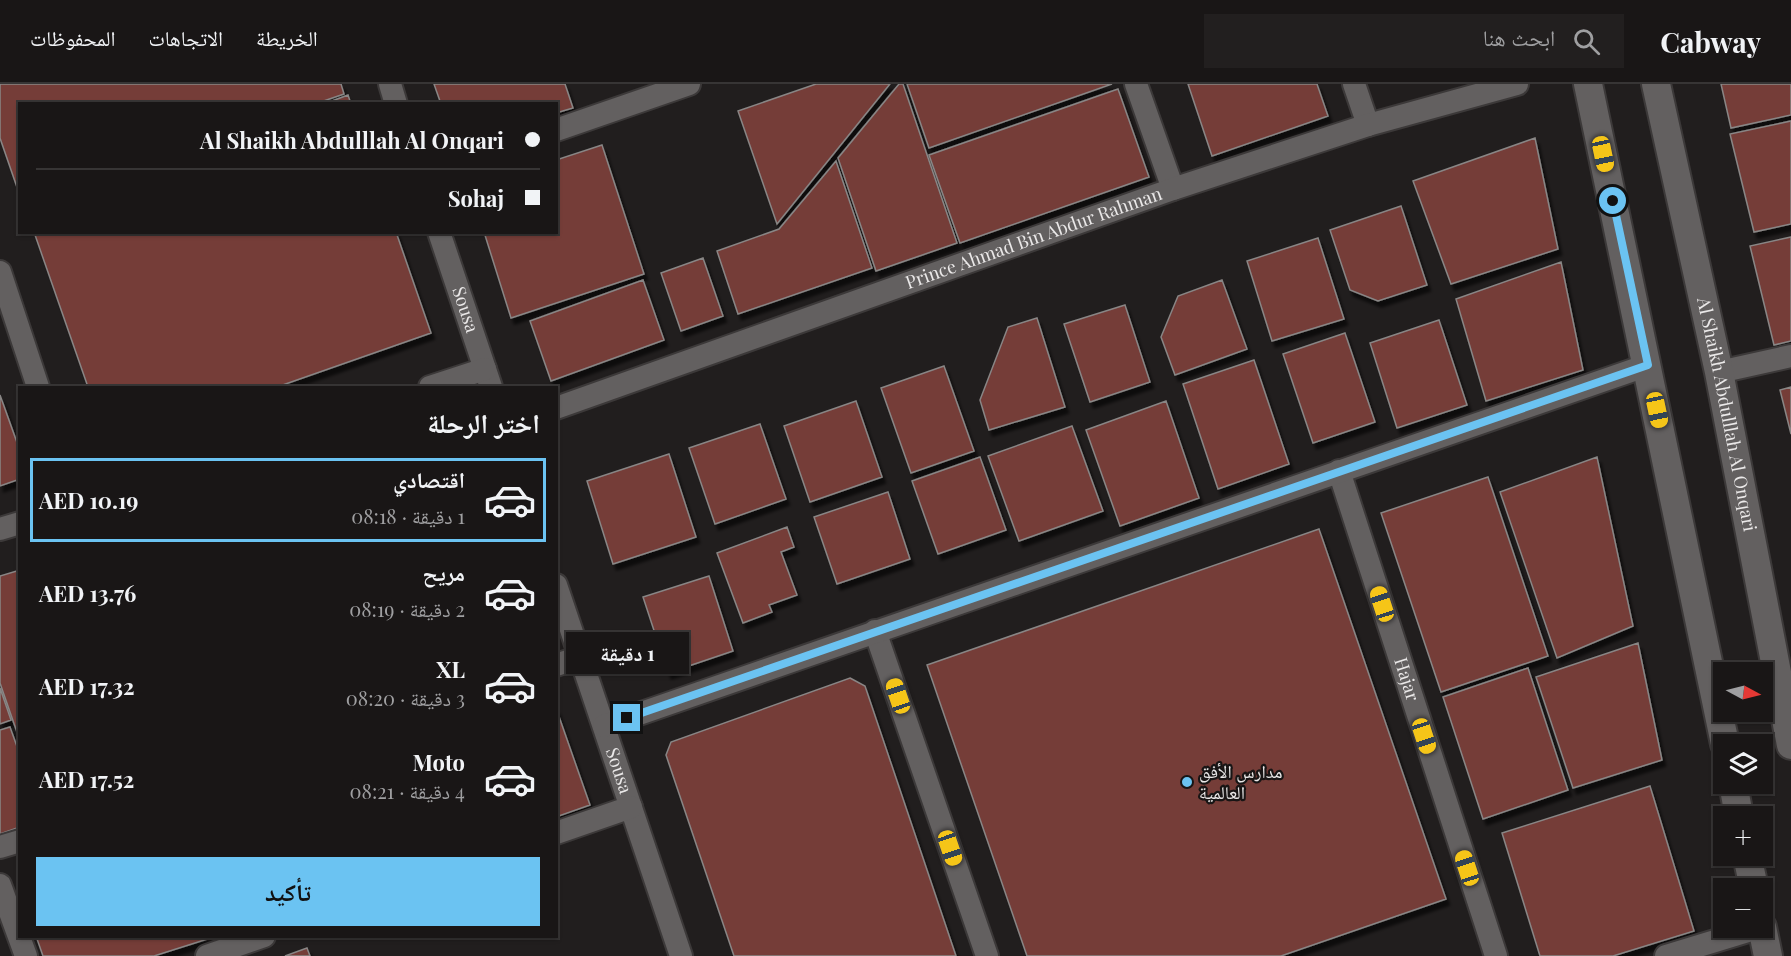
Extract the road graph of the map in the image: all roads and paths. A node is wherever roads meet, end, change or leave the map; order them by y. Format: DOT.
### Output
graph roads {
  1 [pos="390,84"];
  2 [pos="689,84"];
  3 [pos="1136,84"];
  4 [pos="1354,84"];
  5 [pos="1517,84"];
  6 [pos="1588,84"];
  7 [pos="1656,84"];
  8 [pos="395,102"];
  9 [pos="1368,125"];
  10 [pos="558,129"];
  11 [pos="1173,189"];
  12 [pos="440,234"];
  13 [pos="0,272"];
  14 [pos="1791,356"];
  15 [pos="1648,365"];
  16 [pos="1719,372"];
  17 [pos="488,378"];
  18 [pos="38,386"];
  19 [pos="436,386"];
  20 [pos="558,407"];
  21 [pos="1339,471"];
  22 [pos="18,524"];
  23 [pos="0,530"];
  24 [pos="558,591"];
  25 [pos="875,632"];
  26 [pos="580,657"];
  27 [pos="558,664"];
  28 [pos="604,726"];
  29 [pos="1723,734"];
  30 [pos="1791,745"];
  31 [pos="631,807"];
  32 [pos="558,832"];
  33 [pos="18,842"];
  34 [pos="0,847"];
  35 [pos="0,885"];
  36 [pos="18,934"];
  37 [pos="19,938"];
  38 [pos="258,938"];
  39 [pos="1725,938"];
  40 [pos="1764,938"];
  41 [pos="26,956"];
  42 [pos="207,956"];
  43 [pos="681,956"];
  44 [pos="987,956"];
  45 [pos="1496,956"];
  46 [pos="1666,956"];
  47 [pos="1768,956"];
  1 -- 8 [label="street"];
  2 -- 10 [label="street"];
  3 -- 11 [label="street"];
  4 -- 9 [label="street"];
  5 -- 9 [label="street, Prince Ahmad Bin Abdur Rahman"];
  6 -- 15 [label="street"];
  7 -- 16 [label="street, Al Shaikh Abdulllah Al Onqari"];
  9 -- 11 [label="street, Prince Ahmad Bin Abdur Rahman"];
  11 -- 20 [label="street, Prince Ahmad Bin Abdur Rahman"];
  12 -- 17 [label="street, Sousa"];
  13 -- 18 [label="street"];
  14 -- 16 [label="street"];
  15 -- 21 [label="street"];
  15 -- 29 [label="street"];
  16 -- 30 [label="street, Al Shaikh Abdulllah Al Onqari"];
  17 -- 19 [label="street"];
  21 -- 25 [label="street"];
  21 -- 45 [label="street, Hajar"];
  22 -- 23 [label="street"];
  24 -- 26 [label="street, Sousa"];
  25 -- 28 [label="street"];
  25 -- 44 [label="street"];
  26 -- 27 [label="street"];
  26 -- 28 [label="street, Sousa"];
  28 -- 31 [label="street, Sousa"];
  31 -- 32 [label="street"];
  31 -- 43 [label="street, Sousa"];
  33 -- 34 [label="street"];
  35 -- 36 [label="street"];
  37 -- 41 [label="street"];
  38 -- 42 [label="street"];
  39 -- 46 [label="street"];
  40 -- 47 [label="street"];
}
